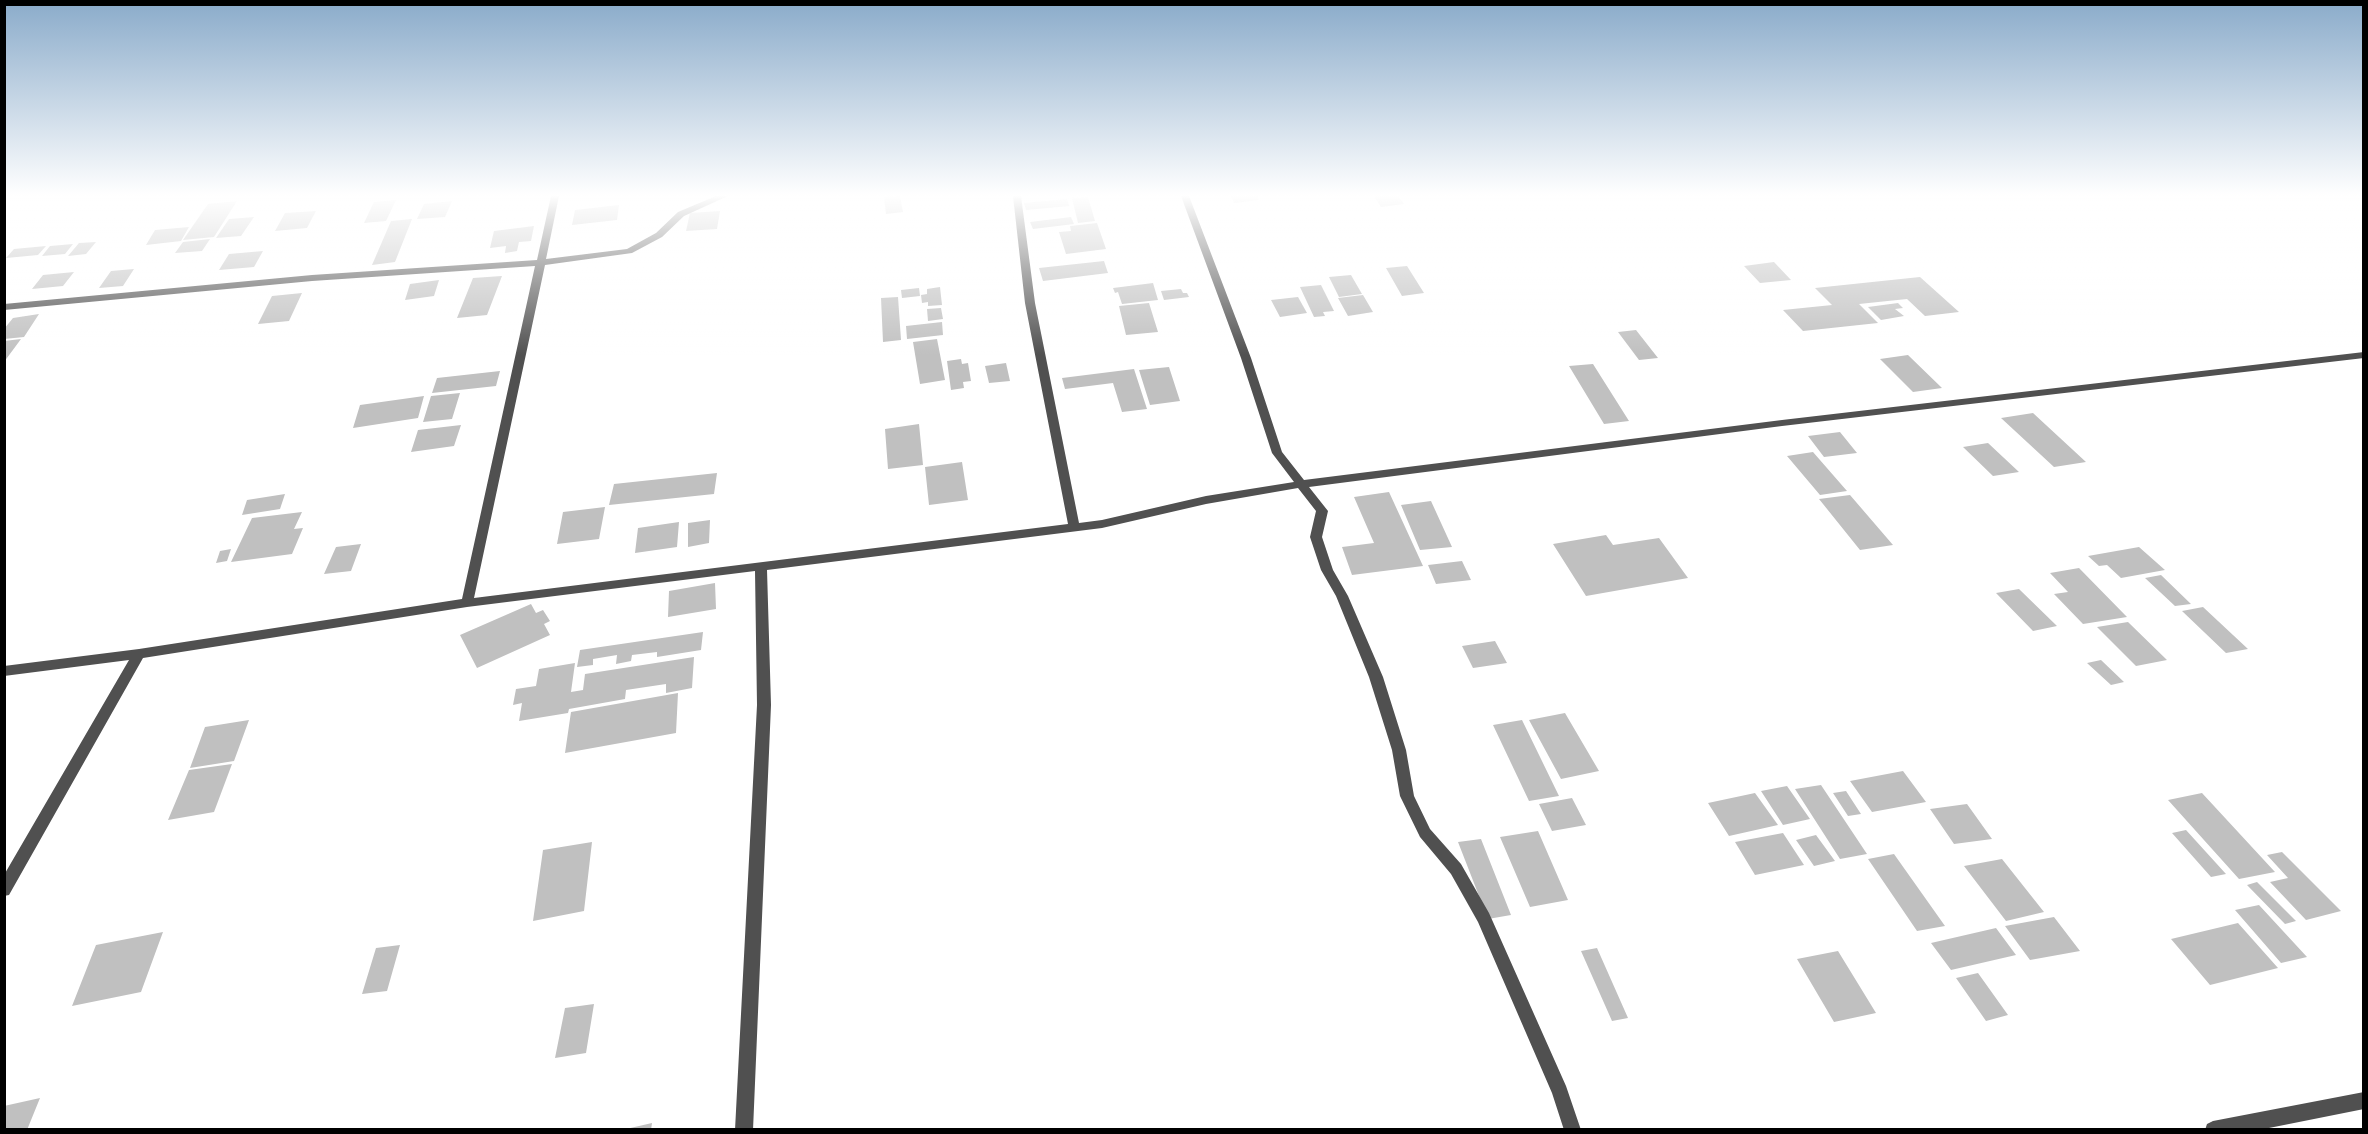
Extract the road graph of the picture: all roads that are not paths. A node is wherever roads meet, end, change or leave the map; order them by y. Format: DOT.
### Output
graph roads {
  1 [pos="543,249"];
  2 [pos="633,249"];
  3 [pos="1023,249"];
  4 [pos="1205,249"];
  5 [pos="540,262"];
  6 [pos="4,307"];
  7 [pos="2364,355"];
  8 [pos="1303,484"];
  9 [pos="1074,527"];
  10 [pos="761,566"];
  11 [pos="467,603"];
  12 [pos="139,654"];
  13 [pos="4,671"];
  14 [pos="4,890"];
  15 [pos="2364,1100"];
  16 [pos="744,1130"];
  17 [pos="1573,1130"];
  18 [pos="2212,1130"];
  1 -- 5 [label="street"];
  2 -- 5 [label="street"];
  3 -- 9 [label="street"];
  4 -- 8 [label="street"];
  5 -- 6 [label="street"];
  5 -- 11 [label="street"];
  7 -- 8 [label="street"];
  8 -- 9 [label="street"];
  8 -- 17 [label="street"];
  9 -- 10 [label="street"];
  10 -- 11 [label="street"];
  10 -- 16 [label="street"];
  11 -- 12 [label="street"];
  12 -- 13 [label="street"];
  12 -- 14 [label="street"];
  15 -- 18 [label="street"];
}
